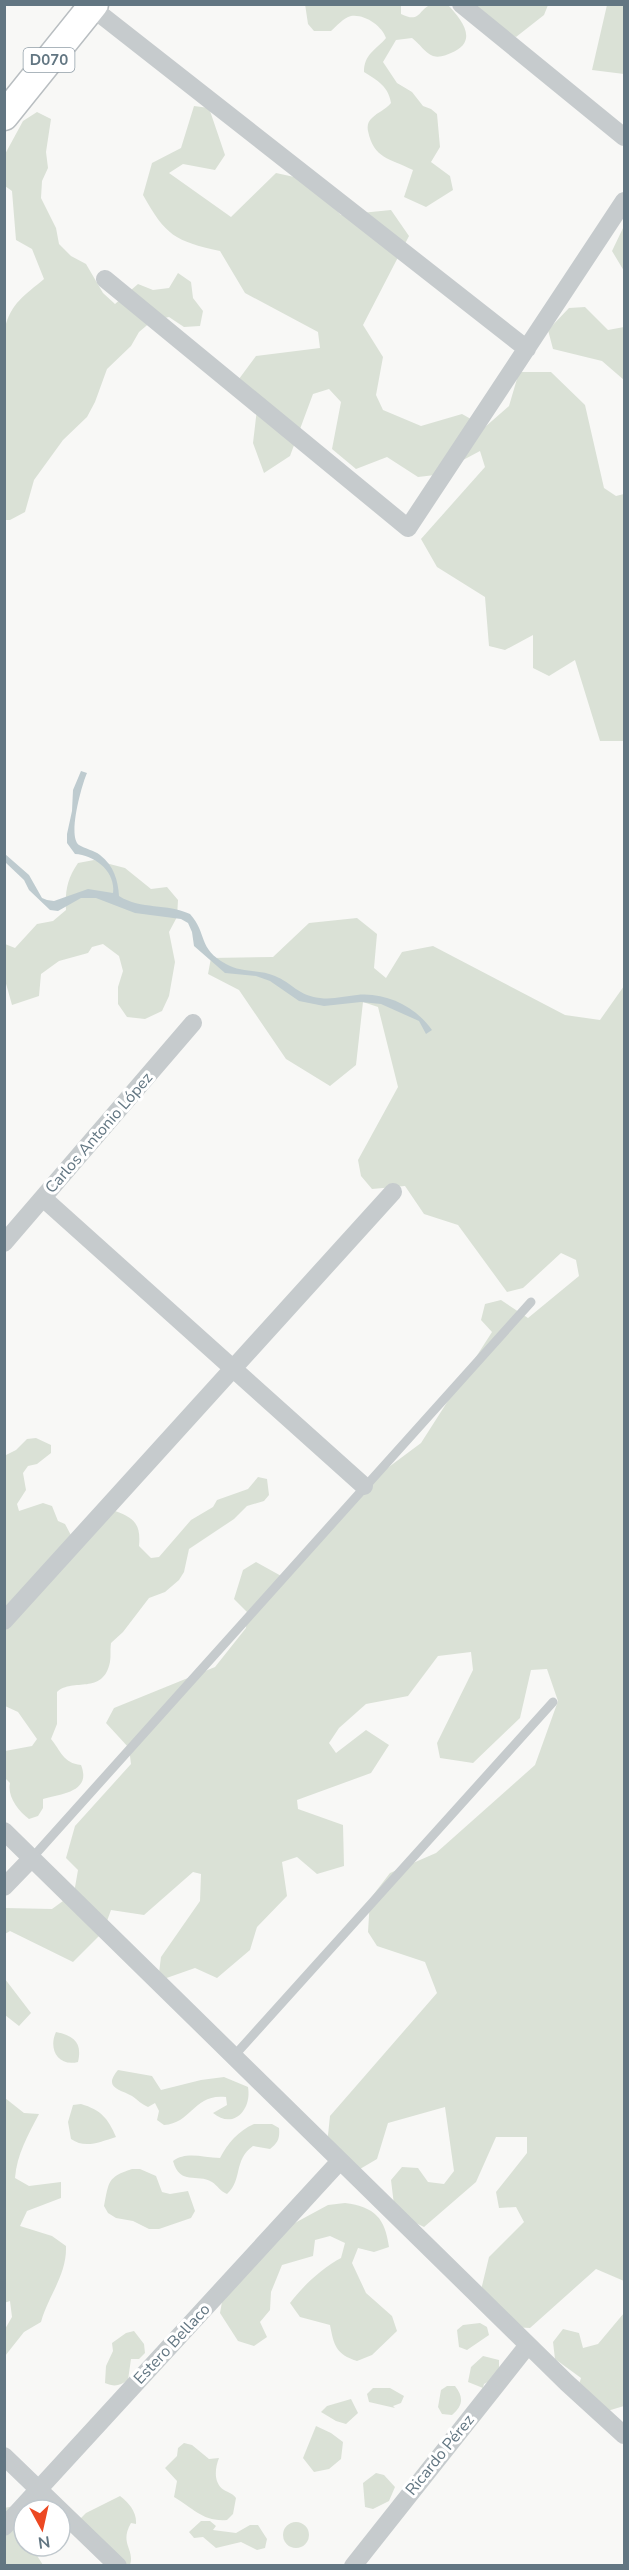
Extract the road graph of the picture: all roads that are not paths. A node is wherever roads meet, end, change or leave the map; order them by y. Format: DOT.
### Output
graph roads {
  1 [pos="461,4"];
  2 [pos="93,6"];
  3 [pos="4,116"];
  4 [pos="624,137"];
  5 [pos="624,201"];
  6 [pos="105,279"];
  7 [pos="527,349"];
  8 [pos="193,1023"];
  9 [pos="393,1192"];
  10 [pos="43,1198"];
  11 [pos="4,1243"];
  12 [pos="531,1302"];
  13 [pos="233,1369"];
  14 [pos="364,1486"];
  15 [pos="4,1621"];
  16 [pos="553,1702"];
  17 [pos="4,1832"];
  18 [pos="32,1858"];
  19 [pos="4,1887"];
  20 [pos="234,2056"];
  21 [pos="340,2161"];
  22 [pos="528,2345"];
  23 [pos="622,2429"];
  24 [pos="4,2456"];
  25 [pos="38,2489"];
  26 [pos="4,2527"];
  27 [pos="118,2565"];
  28 [pos="353,2565"];
  1 -- 4 [label="street"];
  2 -- 3 [label="main road, D070"];
  2 -- 7 [label="street"];
  5 -- 7 [label="street"];
  6 -- 7 [label="street"];
  8 -- 10 [label="street, Carlos Antonio López"];
  9 -- 13 [label="street"];
  10 -- 11 [label="street, Carlos Antonio López"];
  10 -- 13 [label="street"];
  12 -- 14 [label="lane"];
  13 -- 14 [label="street"];
  13 -- 15 [label="street"];
  14 -- 18 [label="lane"];
  16 -- 20 [label="lane"];
  17 -- 18 [label="street"];
  18 -- 19 [label="street"];
  18 -- 20 [label="street"];
  20 -- 21 [label="street"];
  21 -- 22 [label="street"];
  21 -- 25 [label="street, Estero Bellaco"];
  22 -- 23 [label="street"];
  22 -- 28 [label="street, Ricardo Pérez"];
  24 -- 25 [label="street"];
  25 -- 26 [label="street, Estero Bellaco"];
  25 -- 27 [label="street"];
}
